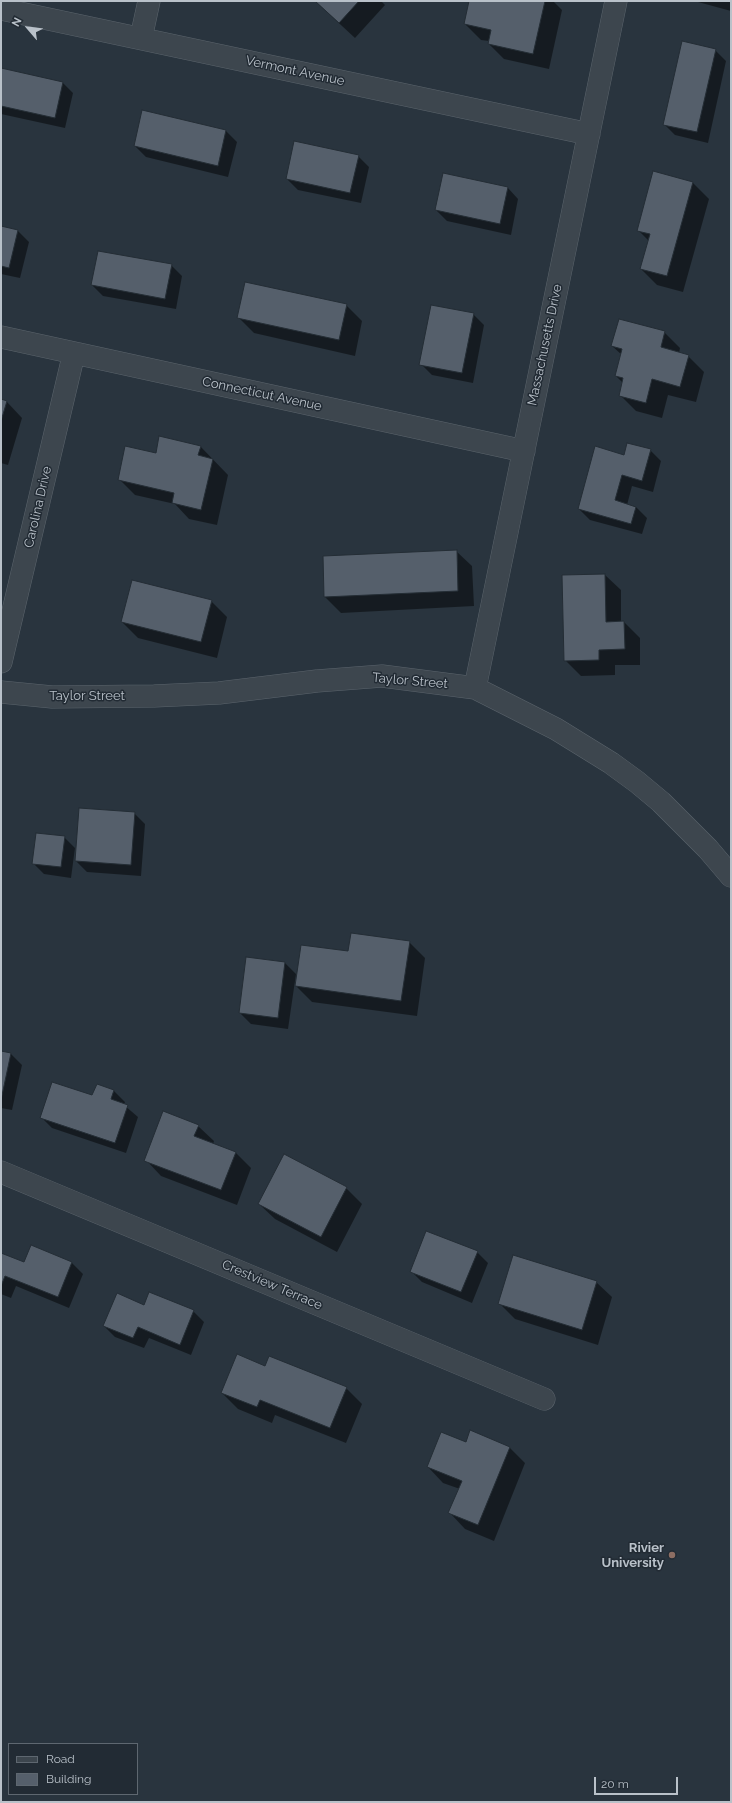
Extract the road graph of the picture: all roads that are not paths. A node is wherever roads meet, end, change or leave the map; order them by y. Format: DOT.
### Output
graph roads {
  1 [pos="149,1"];
  2 [pos="616,1"];
  3 [pos="1,10"];
  4 [pos="141,38"];
  5 [pos="589,134"];
  6 [pos="1,337"];
  7 [pos="74,353"];
  8 [pos="524,451"];
  9 [pos="1,662"];
  10 [pos="475,688"];
  11 [pos="1,692"];
  12 [pos="731,876"];
  13 [pos="1,1172"];
  14 [pos="544,1399"];
  1 -- 4 [label="street"];
  2 -- 5 [label="street, Massachusetts Drive"];
  3 -- 4 [label="street, Vermont Avenue"];
  4 -- 5 [label="street, Vermont Avenue"];
  5 -- 8 [label="street, Massachusetts Drive"];
  6 -- 7 [label="street, Connecticut Avenue"];
  7 -- 8 [label="street, Connecticut Avenue"];
  7 -- 9 [label="street, Carolina Drive"];
  8 -- 10 [label="street, Massachusetts Drive"];
  10 -- 11 [label="street, Taylor Street"];
  10 -- 12 [label="street, Taylor Street"];
  13 -- 14 [label="street, Crestview Terrace"];
}
